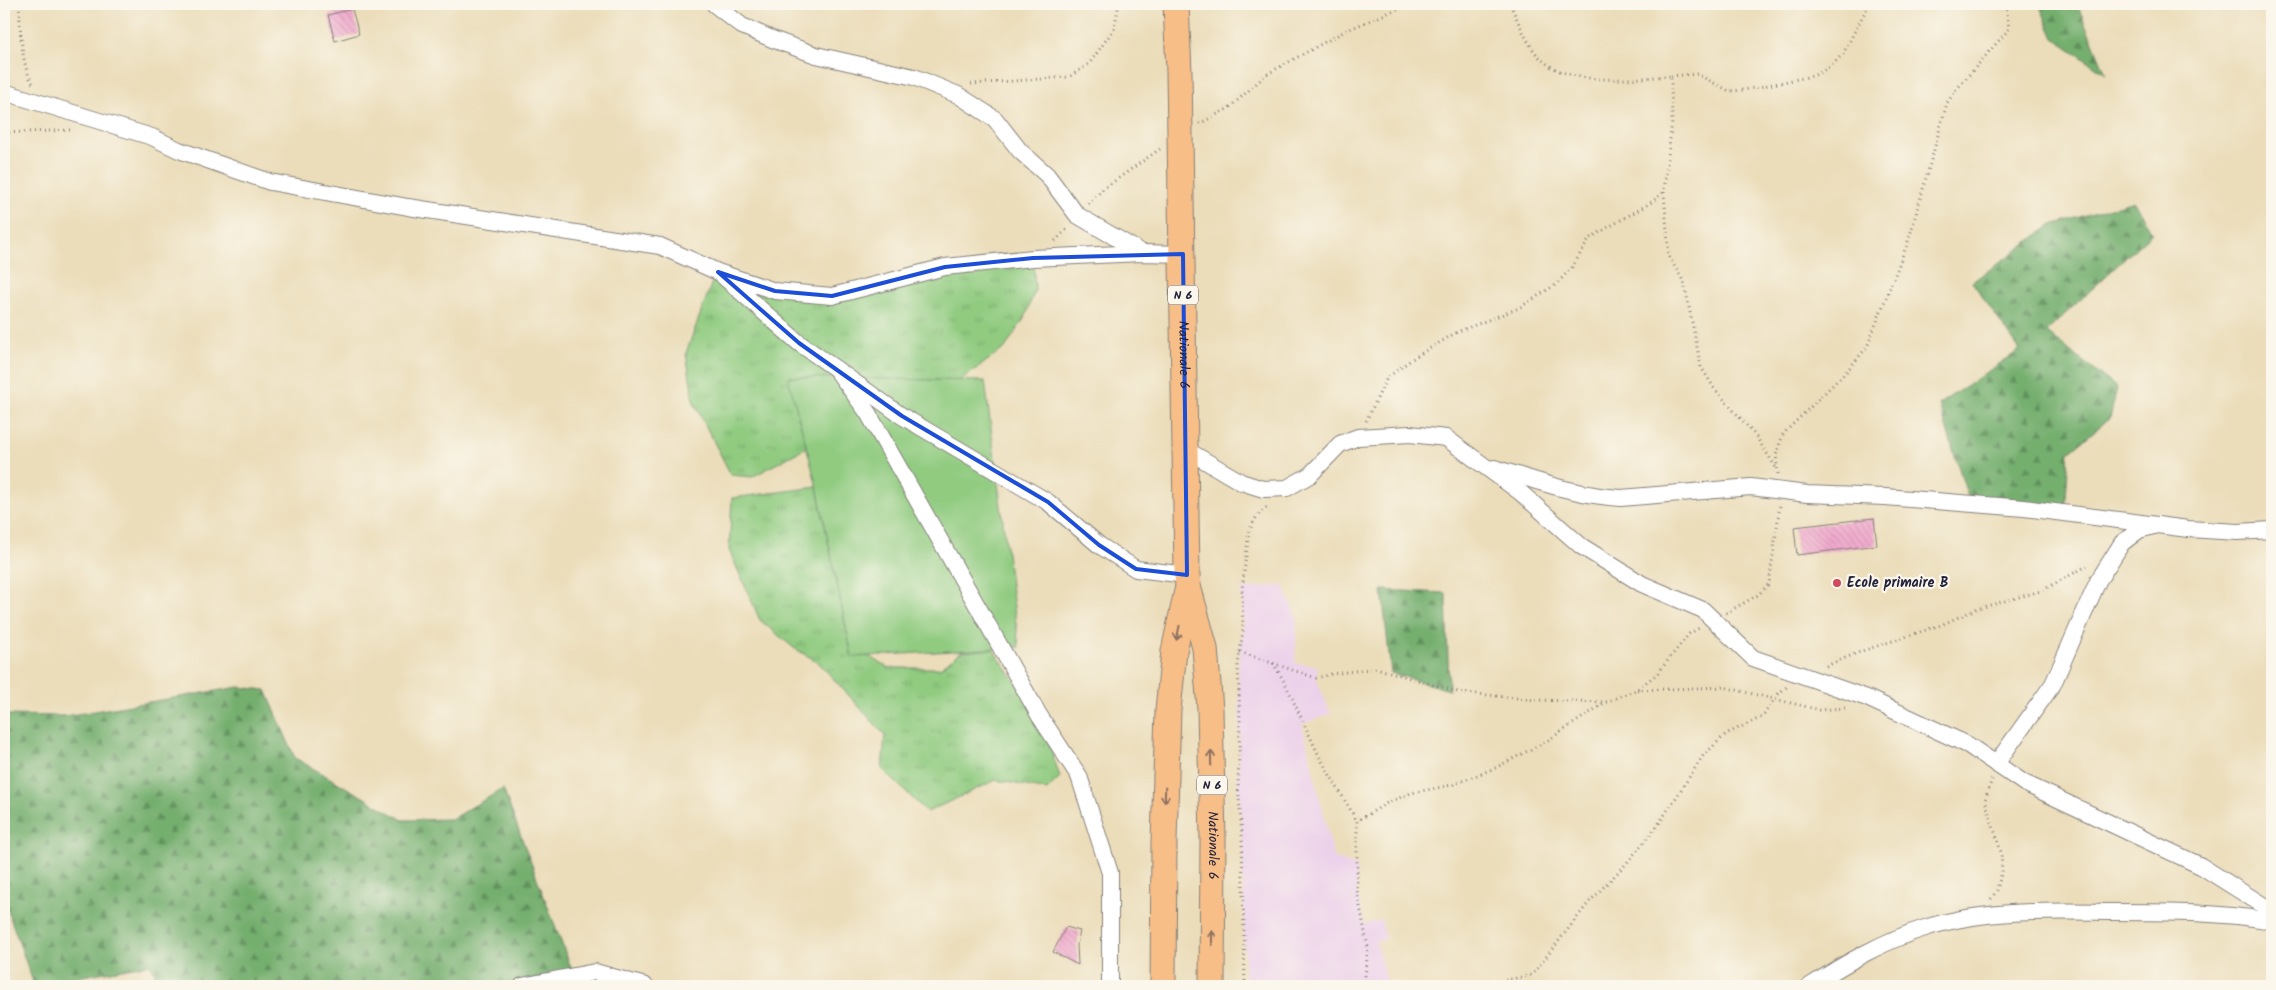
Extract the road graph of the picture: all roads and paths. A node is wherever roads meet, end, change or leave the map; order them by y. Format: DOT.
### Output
graph roads {
  1 [pos="19,4"];
  2 [pos="714,4"];
  3 [pos="1119,4"];
  4 [pos="1176,4"];
  5 [pos="1409,4"];
  6 [pos="1510,4"];
  7 [pos="1869,4"];
  8 [pos="2006,4"];
  9 [pos="1671,76"];
  10 [pos="938,87"];
  11 [pos="4,92"];
  12 [pos="44,104"];
  13 [pos="1180,134"];
  14 [pos="1664,191"];
  15 [pos="1077,215"];
  16 [pos="1142,253"];
  17 [pos="1182,254"];
  18 [pos="1033,258"];
  19 [pos="718,272"];
  20 [pos="836,369"];
  21 [pos="1358,437"];
  22 [pos="1186,449"];
  23 [pos="1482,464"];
  24 [pos="1778,470"];
  25 [pos="1287,488"];
  26 [pos="1780,491"];
  27 [pos="2157,525"];
  28 [pos="2272,530"];
  29 [pos="2091,563"];
  30 [pos="1188,580"];
  31 [pos="1713,620"];
  32 [pos="1240,652"];
  33 [pos="1273,663"];
  34 [pos="1802,675"];
  35 [pos="1636,690"];
  36 [pos="1773,700"];
  37 [pos="1872,701"];
  38 [pos="1606,702"];
  39 [pos="1996,764"];
  40 [pos="1357,821"];
  41 [pos="2272,911"];
  42 [pos="1980,916"];
  43 [pos="2272,921"];
  44 [pos="522,986"];
  45 [pos="645,986"];
  46 [pos="1110,986"];
  47 [pos="1163,986"];
  48 [pos="1212,986"];
  49 [pos="1245,986"];
  50 [pos="1364,986"];
  51 [pos="1476,986"];
  52 [pos="1810,986"];
  1 -- 12 [label="path"];
  2 -- 10 [label="street"];
  3 -- 10 [label="path"];
  4 -- 13 [label="main road, Nationale 6 / N 6"];
  5 -- 13 [label="path"];
  6 -- 9 [label="path"];
  7 -- 9 [label="path"];
  8 -- 24 [label="path"];
  9 -- 14 [label="path"];
  10 -- 15 [label="street"];
  11 -- 12 [label="street"];
  12 -- 19 [label="street"];
  13 -- 15 [label="path"];
  13 -- 17 [label="main road, Nationale 6 / N 6"];
  14 -- 21 [label="path"];
  14 -- 24 [label="path"];
  15 -- 16 [label="street"];
  15 -- 18 [label="path"];
  16 -- 17 [label="street"];
  16 -- 18 [label="street"];
  17 -- 22 [label="main road, Nationale 6 / N 6"];
  18 -- 19 [label="street"];
  19 -- 20 [label="street"];
  20 -- 30 [label="street"];
  20 -- 46 [label="street"];
  21 -- 23 [label="street"];
  21 -- 25 [label="street"];
  22 -- 25 [label="street"];
  22 -- 30 [label="main road, Nationale 6 / N 6"];
  23 -- 26 [label="street"];
  23 -- 31 [label="street"];
  24 -- 26 [label="path"];
  25 -- 32 [label="path"];
  26 -- 27 [label="street"];
  26 -- 31 [label="path"];
  27 -- 28 [label="street"];
  27 -- 39 [label="street"];
  29 -- 34 [label="path"];
  30 -- 47 [label="main road, Nationale 6 / N 6, one-way"];
  48 -- 30 [label="main road, Nationale 6 / N 6, one-way"];
  31 -- 34 [label="street"];
  31 -- 35 [label="path"];
  32 -- 33 [label="path"];
  32 -- 49 [label="path"];
  33 -- 38 [label="path"];
  33 -- 40 [label="path"];
  34 -- 36 [label="path"];
  34 -- 37 [label="street"];
  35 -- 36 [label="path"];
  35 -- 38 [label="path"];
  36 -- 37 [label="path"];
  36 -- 51 [label="path"];
  37 -- 39 [label="street"];
  38 -- 40 [label="path"];
  39 -- 41 [label="street"];
  39 -- 42 [label="path"];
  40 -- 50 [label="path"];
  42 -- 43 [label="street"];
  42 -- 52 [label="street"];
  44 -- 45 [label="street"];
}
